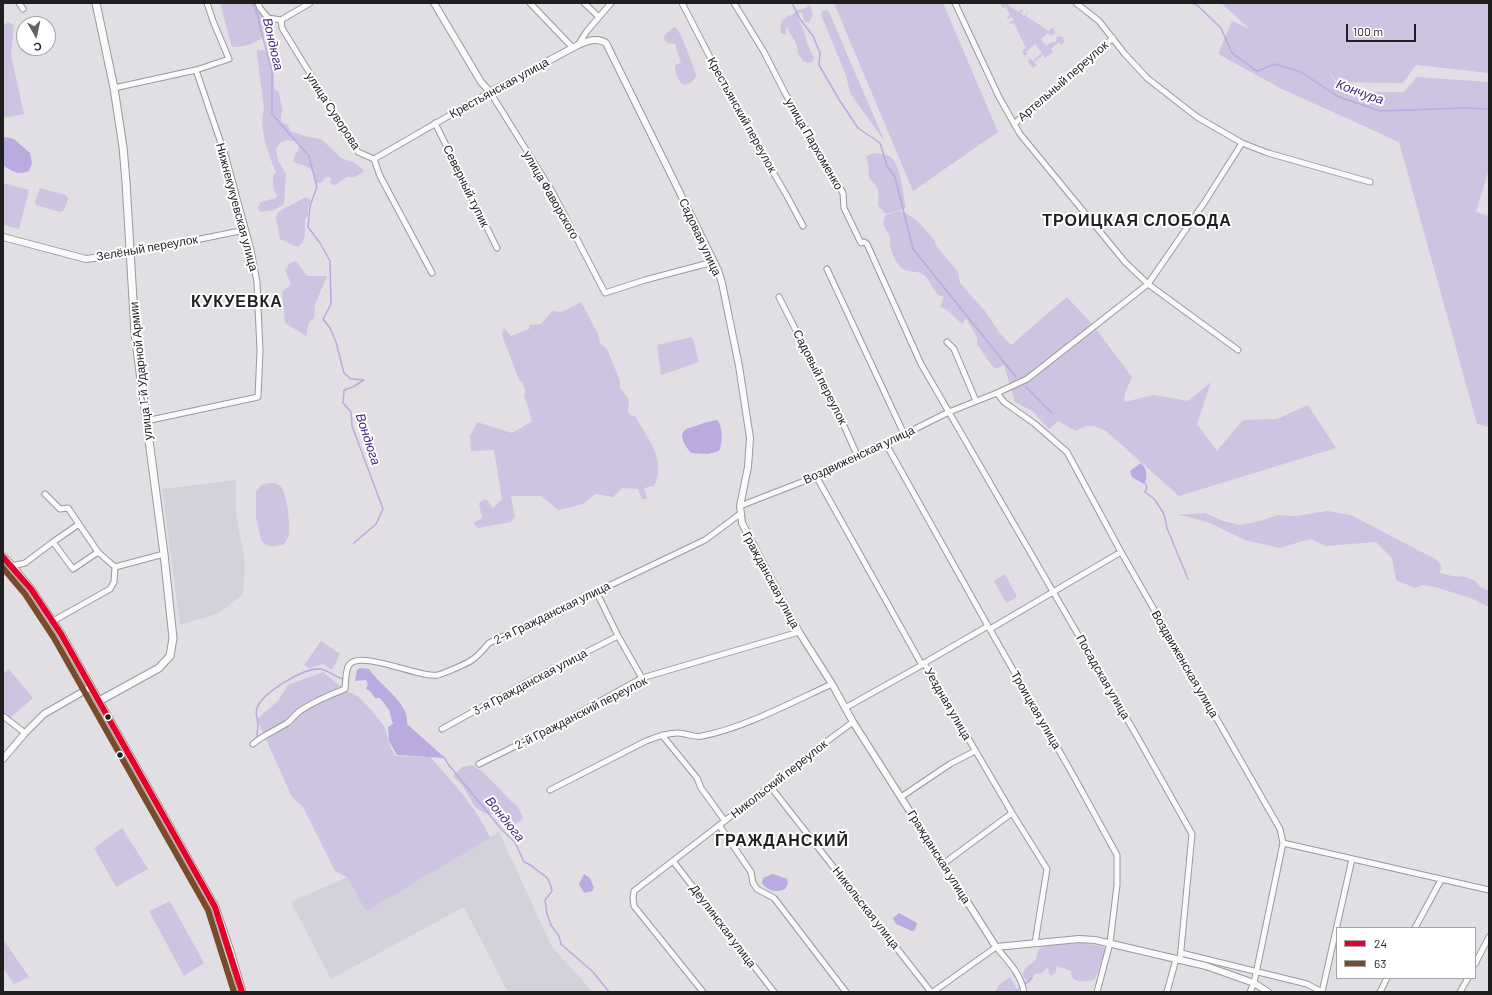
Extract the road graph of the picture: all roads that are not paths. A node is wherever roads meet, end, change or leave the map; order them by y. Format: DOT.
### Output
graph roads {
  1 [pos="19,3"];
  2 [pos="96,3"];
  3 [pos="207,3"];
  4 [pos="258,3"];
  5 [pos="310,3"];
  6 [pos="434,3"];
  7 [pos="530,3"];
  8 [pos="584,3"];
  9 [pos="612,3"];
  10 [pos="682,3"];
  11 [pos="734,3"];
  12 [pos="955,3"];
  13 [pos="1076,3"];
  14 [pos="23,9"];
  15 [pos="599,17"];
  16 [pos="281,20"];
  17 [pos="1113,38"];
  18 [pos="575,46"];
  19 [pos="196,70"];
  20 [pos="114,88"];
  21 [pos="490,92"];
  22 [pos="435,123"];
  23 [pos="1014,124"];
  24 [pos="1242,143"];
  25 [pos="374,160"];
  26 [pos="1370,182"];
  27 [pos="802,226"];
  28 [pos="244,230"];
  29 [pos="3,237"];
  30 [pos="497,248"];
  31 [pos="130,253"];
  32 [pos="713,262"];
  33 [pos="827,269"];
  34 [pos="432,273"];
  35 [pos="1148,284"];
  36 [pos="780,297"];
  37 [pos="947,342"];
  38 [pos="1238,350"];
  39 [pos="997,394"];
  40 [pos="976,401"];
  41 [pos="949,412"];
  42 [pos="146,421"];
  43 [pos="904,434"];
  44 [pos="886,444"];
  45 [pos="858,456"];
  46 [pos="816,476"];
  47 [pos="45,494"];
  48 [pos="740,506"];
  49 [pos="740,514"];
  50 [pos="742,523"];
  51 [pos="79,524"];
  52 [pos="53,542"];
  53 [pos="98,552"];
  54 [pos="1121,552"];
  55 [pos="164,554"];
  56 [pos="3,557"];
  57 [pos="12,566"];
  58 [pos="115,567"];
  59 [pos="596,591"];
  60 [pos="1054,592"];
  61 [pos="53,621"];
  62 [pos="989,627"];
  63 [pos="799,632"];
  64 [pos="618,636"];
  65 [pos="923,664"];
  66 [pos="642,678"];
  67 [pos="832,684"];
  68 [pos="91,687"];
  69 [pos="99,702"];
  70 [pos="845,708"];
  71 [pos="3,716"];
  72 [pos="854,722"];
  73 [pos="442,729"];
  74 [pos="25,733"];
  75 [pos="662,735"];
  76 [pos="253,744"];
  77 [pos="975,751"];
  78 [pos="3,759"];
  79 [pos="479,764"];
  80 [pos="770,786"];
  81 [pos="550,790"];
  82 [pos="901,796"];
  83 [pos="1012,813"];
  84 [pos="725,821"];
  85 [pos="719,825"];
  86 [pos="1283,843"];
  87 [pos="1352,859"];
  88 [pos="673,861"];
  89 [pos="943,864"];
  90 [pos="1441,880"];
  91 [pos="1489,890"];
  92 [pos="1337,927"];
  93 [pos="1415,927"];
  94 [pos="1336,930"];
  95 [pos="1489,937"];
  96 [pos="1035,943"];
  97 [pos="1110,943"];
  98 [pos="996,947"];
  99 [pos="1181,953"];
  100 [pos="1178,959"];
  101 [pos="1476,962"];
  102 [pos="1256,970"];
  103 [pos="1387,979"];
  104 [pos="1467,979"];
  105 [pos="1254,983"];
  106 [pos="242,992"];
  107 [pos="703,992"];
  108 [pos="774,992"];
  109 [pos="846,992"];
  110 [pos="932,992"];
  111 [pos="1024,992"];
  112 [pos="1097,992"];
  113 [pos="1167,992"];
  114 [pos="1250,992"];
  115 [pos="1268,992"];
  116 [pos="1322,992"];
  117 [pos="1380,992"];
  118 [pos="1460,992"];
  1 -- 14 [label="street"];
  2 -- 20 [label="main road, улица 1-й Ударной Армии"];
  3 -- 19 [label="street"];
  4 -- 16 [label="street"];
  5 -- 16 [label="street"];
  6 -- 21 [label="street, улица Фаворского"];
  7 -- 18 [label="street"];
  8 -- 15 [label="street"];
  9 -- 15 [label="street, Крестьянская улица"];
  10 -- 27 [label="street, Крестьянский переулок"];
  11 -- 41 [label="street, улица Пархоменко"];
  12 -- 23 [label="street"];
  13 -- 17 [label="street"];
  15 -- 18 [label="street, Крестьянская улица"];
  16 -- 25 [label="street, улица Суворова"];
  17 -- 23 [label="street, Артельный переулок"];
  17 -- 24 [label="street"];
  18 -- 21 [label="street, Крестьянская улица"];
  18 -- 32 [label="street, Садовая улица"];
  19 -- 20 [label="street"];
  19 -- 28 [label="street, Нижнекукуевская улица"];
  20 -- 31 [label="main road, улица 1-й Ударной Армии"];
  21 -- 22 [label="street, Крестьянская улица"];
  21 -- 32 [label="street, улица Фаворского"];
  22 -- 25 [label="street, Крестьянская улица"];
  22 -- 30 [label="street, Северный тупик"];
  23 -- 35 [label="street"];
  24 -- 26 [label="street"];
  24 -- 35 [label="street"];
  25 -- 34 [label="street"];
  28 -- 31 [label="street, Зелёный переулок"];
  28 -- 42 [label="street, Нижнекукуевская улица"];
  29 -- 31 [label="street, Зелёный переулок"];
  31 -- 42 [label="main road, улица 1-й Ударной Армии"];
  32 -- 48 [label="street, Садовая улица"];
  33 -- 43 [label="street"];
  35 -- 38 [label="street"];
  35 -- 39 [label="street"];
  36 -- 45 [label="street, Садовый переулок"];
  37 -- 40 [label="street"];
  39 -- 40 [label="street, Воздвиженская улица"];
  39 -- 54 [label="street, Воздвиженская улица"];
  40 -- 41 [label="street, Воздвиженская улица"];
  41 -- 43 [label="street, Воздвиженская улица"];
  41 -- 60 [label="street, Посадская улица"];
  42 -- 55 [label="main road, улица 1-й Ударной Армии"];
  43 -- 44 [label="street, Воздвиженская улица"];
  44 -- 45 [label="street, Воздвиженская улица"];
  44 -- 62 [label="street, Троицкая улица"];
  45 -- 46 [label="street, Воздвиженская улица"];
  46 -- 48 [label="street, Воздвиженская улица"];
  46 -- 65 [label="street, Уездная улица"];
  47 -- 51 [label="street"];
  48 -- 49 [label="street, Садовая улица"];
  49 -- 50 [label="street, Садовая улица"];
  49 -- 59 [label="street, 2-я Гражданская улица"];
  50 -- 63 [label="street, Гражданская улица"];
  51 -- 52 [label="street"];
  51 -- 53 [label="street"];
  52 -- 53 [label="street"];
  52 -- 57 [label="street"];
  53 -- 58 [label="street"];
  54 -- 60 [label="street"];
  54 -- 86 [label="street, Воздвиженская улица"];
  55 -- 58 [label="street"];
  55 -- 69 [label="main road, улица 1-й Ударной Армии"];
  56 -- 57 [label="main road"];
  57 -- 61 [label="main road"];
  58 -- 61 [label="street"];
  59 -- 64 [label="street"];
  59 -- 76 [label="street, 2-я Гражданская улица"];
  60 -- 62 [label="street"];
  60 -- 99 [label="street, Посадская улица"];
  61 -- 68 [label="main road"];
  62 -- 65 [label="street"];
  62 -- 97 [label="street, Троицкая улица"];
  63 -- 66 [label="street, 2-й Гражданский переулок"];
  63 -- 67 [label="street, Гражданская улица"];
  64 -- 66 [label="street"];
  64 -- 73 [label="street, 3-я Гражданская улица"];
  65 -- 70 [label="street"];
  65 -- 77 [label="street, Уездная улица"];
  66 -- 79 [label="street, 2-й Гражданский переулок"];
  67 -- 70 [label="street, Гражданская улица"];
  67 -- 75 [label="street"];
  68 -- 69 [label="main road"];
  68 -- 74 [label="street"];
  69 -- 106 [label="main road"];
  70 -- 72 [label="street, Гражданская улица"];
  71 -- 74 [label="street"];
  72 -- 80 [label="street, Никольский переулок"];
  72 -- 82 [label="street, Гражданская улица"];
  74 -- 78 [label="street"];
  75 -- 81 [label="street"];
  75 -- 84 [label="street"];
  77 -- 82 [label="street"];
  77 -- 83 [label="street, Уездная улица"];
  80 -- 84 [label="street, Никольский переулок"];
  80 -- 110 [label="street, Никольская улица"];
  82 -- 89 [label="street, Гражданская улица"];
  83 -- 89 [label="street"];
  83 -- 96 [label="street, Уездная улица"];
  84 -- 85 [label="street, Никольский переулок"];
  85 -- 88 [label="street, Никольский переулок"];
  85 -- 109 [label="street"];
  86 -- 87 [label="street"];
  86 -- 102 [label="street, Воздвиженская улица"];
  87 -- 90 [label="street"];
  87 -- 92 [label="street"];
  88 -- 107 [label="street, Никольский переулок"];
  88 -- 108 [label="street, Деулинская улица"];
  89 -- 98 [label="street, Гражданская улица"];
  90 -- 91 [label="street"];
  90 -- 93 [label="street"];
  94 -- 116 [label="street"];
  95 -- 101 [label="street"];
  96 -- 97 [label="street"];
  96 -- 98 [label="street"];
  97 -- 100 [label="street"];
  97 -- 112 [label="street, Троицкая улица"];
  98 -- 110 [label="street"];
  98 -- 111 [label="street"];
  99 -- 100 [label="street, Посадская улица"];
  99 -- 102 [label="street"];
  100 -- 105 [label="street"];
  100 -- 113 [label="street, Посадская улица"];
  102 -- 105 [label="street, Воздвиженская улица"];
  102 -- 116 [label="street"];
  103 -- 117 [label="street"];
  104 -- 118 [label="street"];
  105 -- 114 [label="street, Воздвиженская улица"];
  105 -- 115 [label="street"];
}
